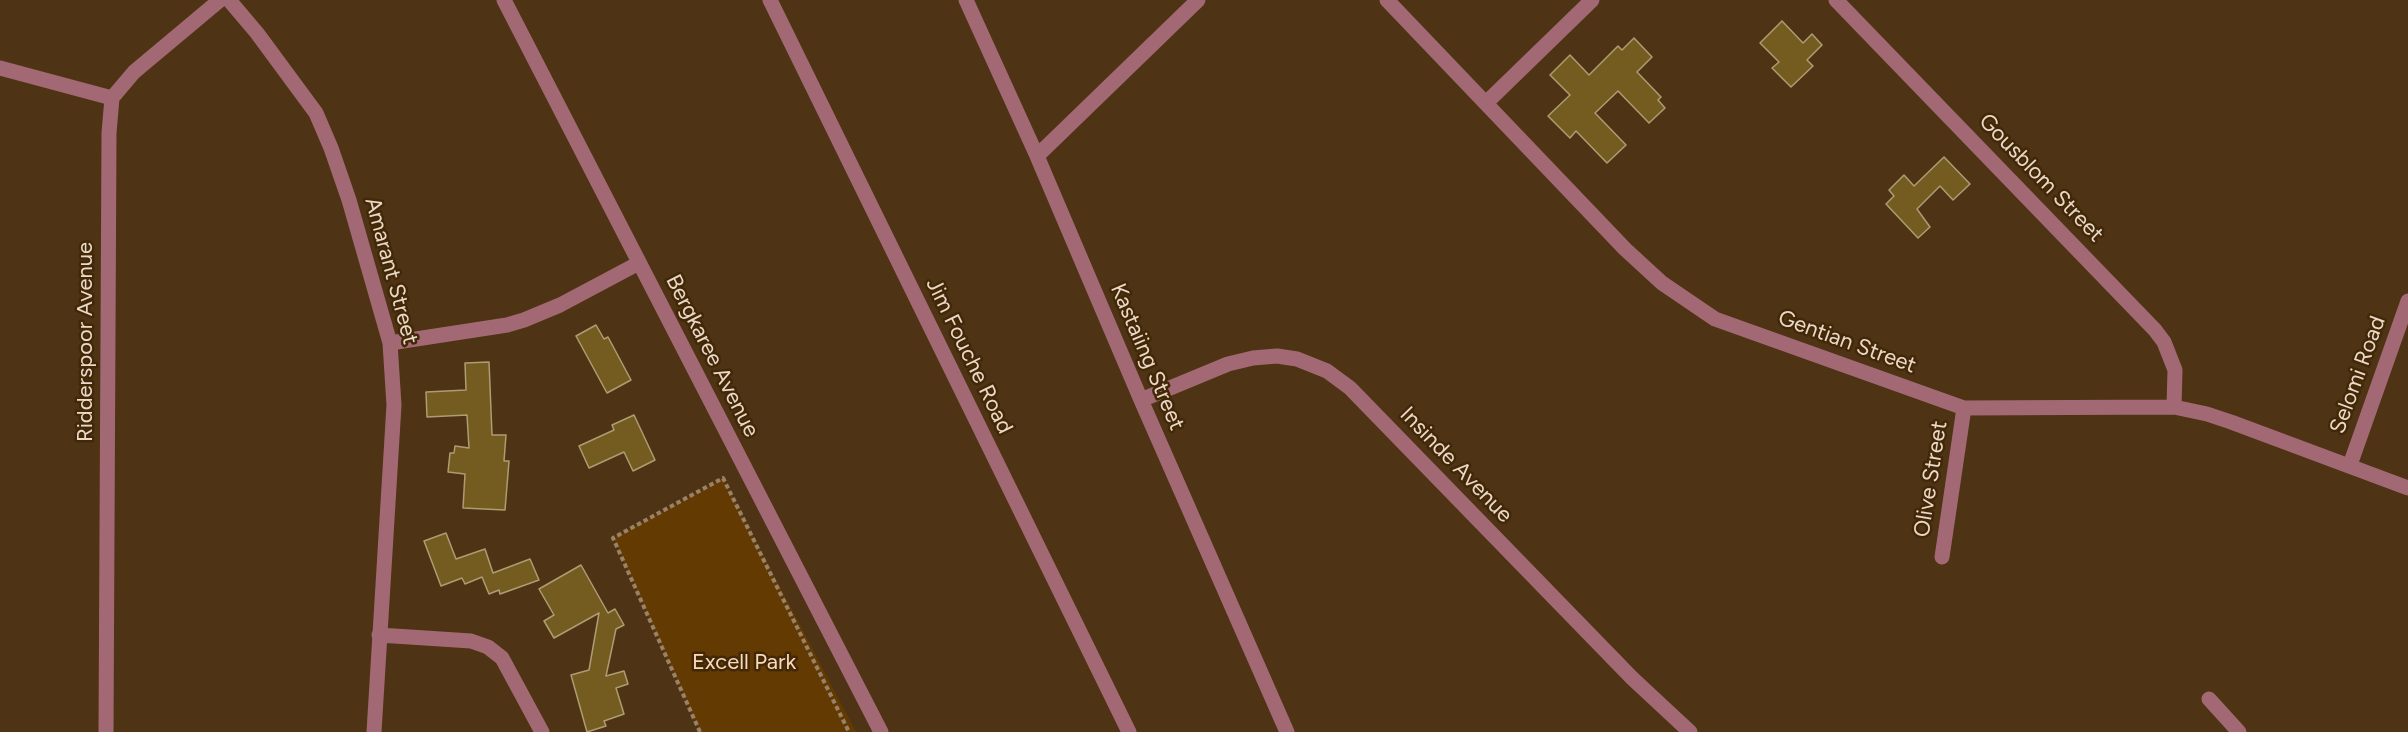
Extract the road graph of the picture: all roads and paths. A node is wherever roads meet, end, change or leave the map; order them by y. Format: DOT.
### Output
graph roads {
  1 [pos="220,0"];
  2 [pos="228,0"];
  3 [pos="504,0"];
  4 [pos="770,0"];
  5 [pos="966,0"];
  6 [pos="1198,0"];
  7 [pos="1387,0"];
  8 [pos="1592,0"];
  9 [pos="1836,0"];
  10 [pos="0,68"];
  11 [pos="112,98"];
  12 [pos="1486,103"];
  13 [pos="1037,156"];
  14 [pos="639,263"];
  15 [pos="2408,301"];
  16 [pos="390,343"];
  17 [pos="1141,400"];
  18 [pos="2174,407"];
  19 [pos="1964,408"];
  20 [pos="2350,465"];
  21 [pos="2408,488"];
  22 [pos="1942,557"];
  23 [pos="379,635"];
  24 [pos="2209,699"];
  25 [pos="106,732"];
  26 [pos="374,732"];
  27 [pos="542,732"];
  28 [pos="700,732"];
  29 [pos="849,732"];
  30 [pos="881,732"];
  31 [pos="1128,732"];
  32 [pos="1287,732"];
  33 [pos="1690,732"];
  34 [pos="2239,732"];
  1 -- 11 [label="street"];
  2 -- 16 [label="street, Amarant Street"];
  3 -- 14 [label="street, Bergkaree Avenue"];
  4 -- 31 [label="street, Jim Fouche Road"];
  5 -- 13 [label="street, Kastaiing Street"];
  6 -- 13 [label="street"];
  7 -- 12 [label="street, Gentian Street"];
  8 -- 12 [label="street"];
  9 -- 18 [label="street, Gousblom Street"];
  10 -- 11 [label="street"];
  11 -- 25 [label="street, Ridderspoor Avenue"];
  12 -- 19 [label="street, Gentian Street"];
  13 -- 17 [label="street, Kastaiing Street"];
  14 -- 16 [label="street"];
  14 -- 30 [label="street, Bergkaree Avenue"];
  15 -- 20 [label="street, Selomi Road"];
  16 -- 23 [label="street, Amarant Street"];
  17 -- 32 [label="street, Kastaiing Street"];
  17 -- 33 [label="street, Insinde Avenue"];
  18 -- 19 [label="street, Gentian Street"];
  18 -- 20 [label="street, Gentian Street"];
  19 -- 22 [label="street, Olive Street"];
  20 -- 21 [label="street, Gentian Street"];
  23 -- 26 [label="street, Amarant Street"];
  23 -- 27 [label="street"];
  24 -- 34 [label="street"];
  28 -- 29 [label="path"];
}
